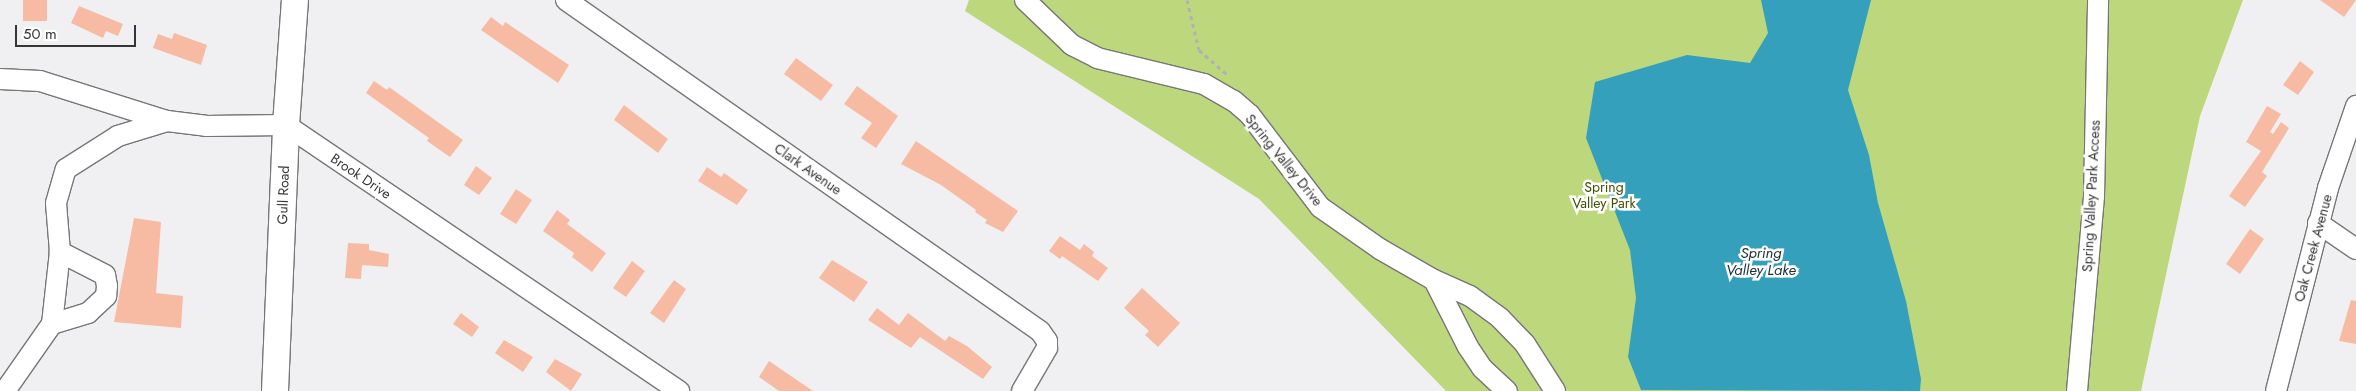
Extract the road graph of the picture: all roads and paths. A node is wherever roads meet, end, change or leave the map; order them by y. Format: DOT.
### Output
graph roads {
  1 [pos="295,0"];
  2 [pos="566,0"];
  3 [pos="1026,0"];
  4 [pos="1187,0"];
  5 [pos="2098,0"];
  6 [pos="1231,78"];
  7 [pos="0,79"];
  8 [pos="2356,106"];
  9 [pos="166,121"];
  10 [pos="286,126"];
  11 [pos="2318,224"];
  12 [pos="2356,248"];
  13 [pos="60,252"];
  14 [pos="1434,280"];
  15 [pos="52,324"];
  16 [pos="5,391"];
  17 [pos="275,391"];
  18 [pos="679,391"];
  19 [pos="1022,391"];
  20 [pos="1507,391"];
  21 [pos="1555,391"];
  22 [pos="2077,391"];
  23 [pos="2276,391"];
  1 -- 10 [label="main road, Gull Road"];
  2 -- 19 [label="street, Clark Avenue"];
  3 -- 14 [label="street, Spring Valley Drive"];
  4 -- 6 [label="path"];
  5 -- 22 [label="street, Spring Valley Park Access"];
  7 -- 9 [label="street"];
  8 -- 11 [label="street, Oak Creek Avenue"];
  9 -- 10 [label="street"];
  9 -- 13 [label="street"];
  10 -- 17 [label="main road, Gull Road"];
  10 -- 18 [label="street, Brook Drive"];
  11 -- 12 [label="street"];
  11 -- 23 [label="street, Oak Creek Avenue"];
  13 -- 15 [label="street"];
  13 -- 15 [label="street"];
  14 -- 20 [label="street"];
  14 -- 21 [label="street, Spring Valley Drive"];
  15 -- 16 [label="street"];
}
